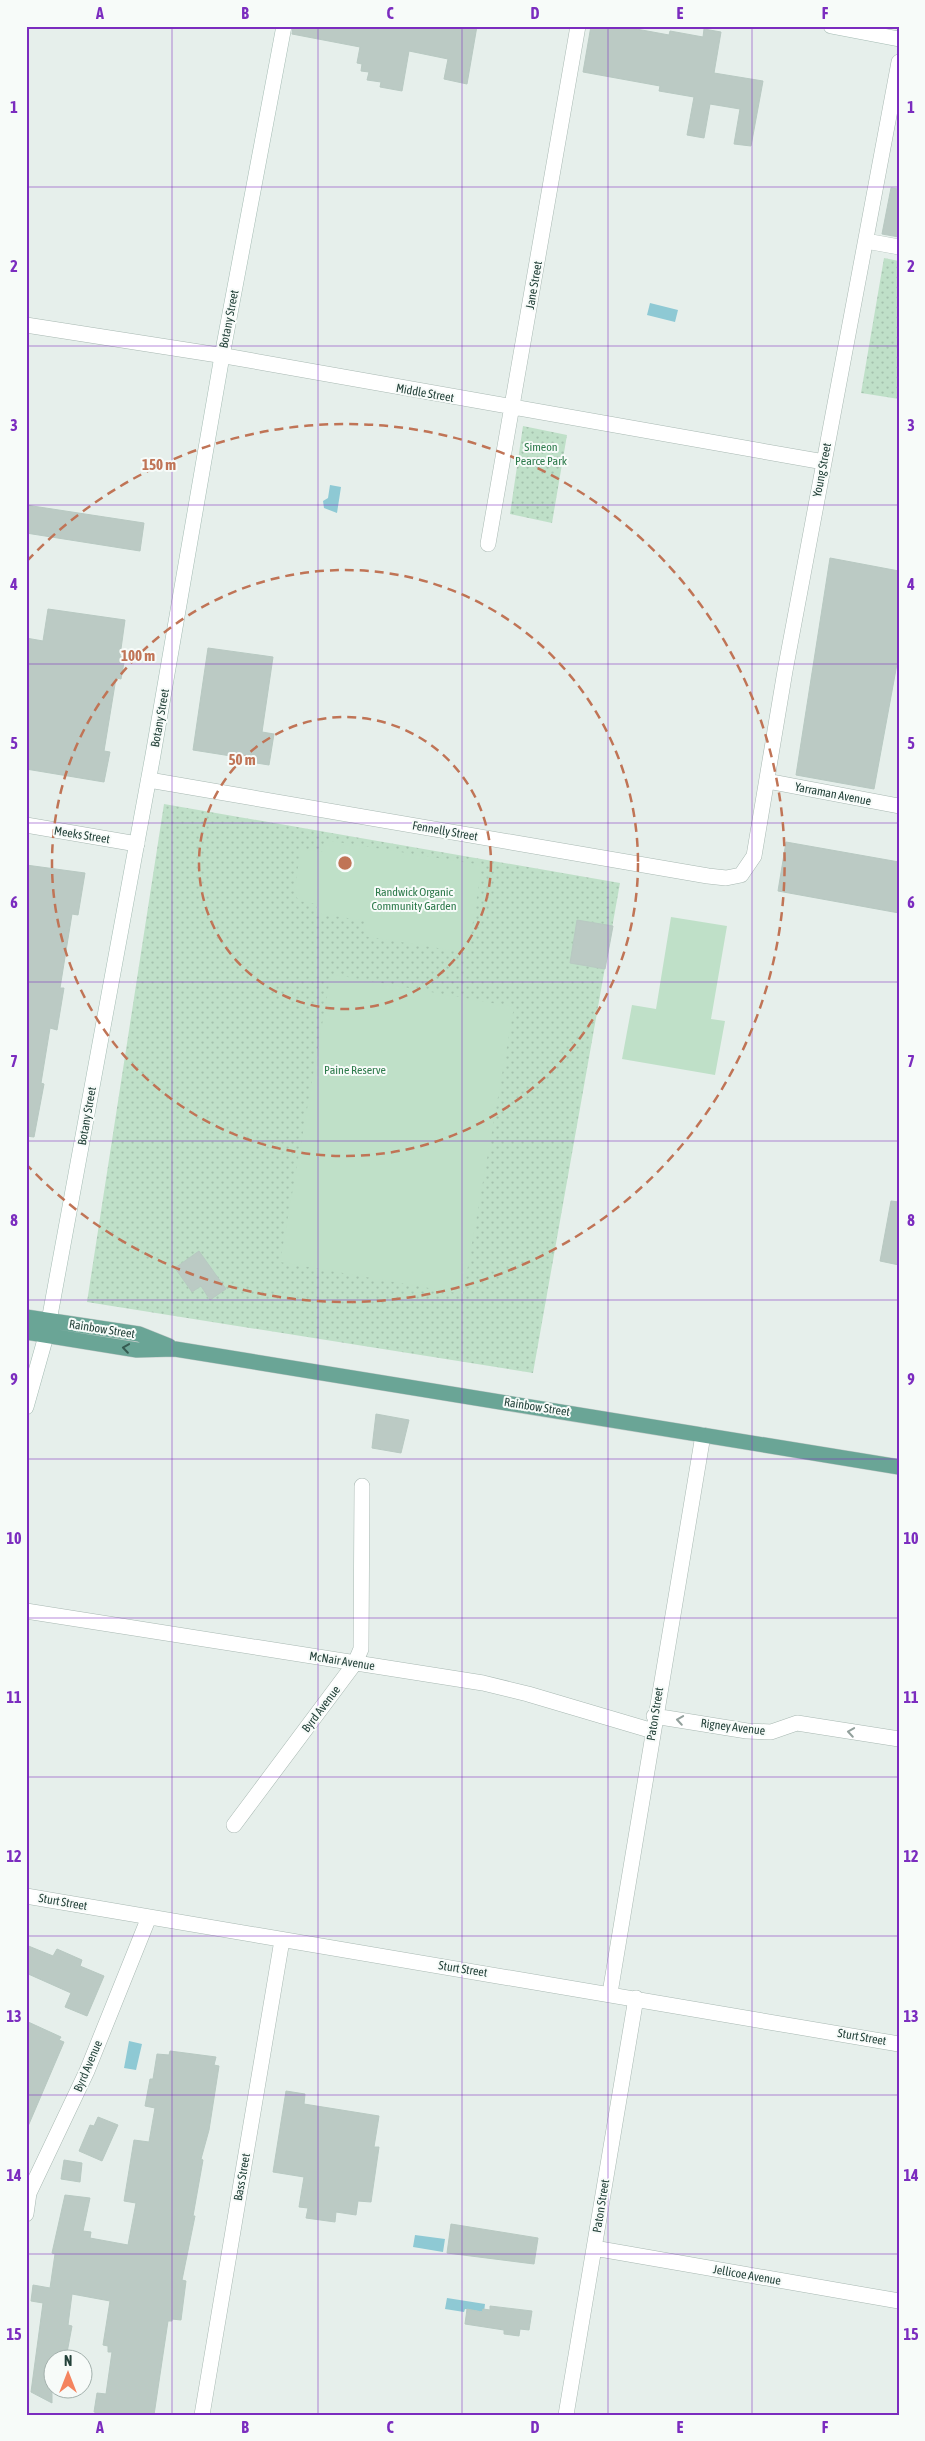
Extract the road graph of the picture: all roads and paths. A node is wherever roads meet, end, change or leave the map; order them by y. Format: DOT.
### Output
graph roads {
  1 [pos="284,26"];
  2 [pos="578,26"];
  3 [pos="831,26"];
  4 [pos="899,39"];
  5 [pos="899,62"];
  6 [pos="866,241"];
  7 [pos="899,247"];
  8 [pos="26,325"];
  9 [pos="222,356"];
  10 [pos="513,409"];
  11 [pos="824,462"];
  12 [pos="488,544"];
  13 [pos="149,780"];
  14 [pos="767,781"];
  15 [pos="899,806"];
  16 [pos="26,825"];
  17 [pos="137,844"];
  18 [pos="741,874"];
  19 [pos="26,1317"];
  20 [pos="50,1321"];
  21 [pos="26,1332"];
  22 [pos="46,1336"];
  23 [pos="175,1349"];
  24 [pos="26,1407"];
  25 [pos="703,1434"];
  26 [pos="899,1467"];
  27 [pos="362,1486"];
  28 [pos="26,1611"];
  29 [pos="355,1663"];
  30 [pos="653,1724"];
  31 [pos="899,1739"];
  32 [pos="234,1825"];
  33 [pos="26,1896"];
  34 [pos="149,1917"];
  35 [pos="282,1940"];
  36 [pos="610,1993"];
  37 [pos="636,1998"];
  38 [pos="899,2044"];
  39 [pos="26,2214"];
  40 [pos="594,2248"];
  41 [pos="899,2302"];
  42 [pos="202,2415"];
  43 [pos="566,2415"];
  1 -- 9 [label="street, Botany Street"];
  2 -- 10 [label="street, Jane Street"];
  3 -- 4 [label="street"];
  5 -- 6 [label="street, Young Street"];
  6 -- 7 [label="street"];
  6 -- 11 [label="street, Young Street"];
  8 -- 9 [label="street, Middle Street"];
  9 -- 10 [label="street, Middle Street"];
  9 -- 13 [label="street, Botany Street"];
  10 -- 11 [label="street, Middle Street"];
  10 -- 12 [label="street, Jane Street"];
  11 -- 14 [label="street, Young Street"];
  13 -- 17 [label="street, Botany Street"];
  13 -- 18 [label="street, Fennelly Street"];
  14 -- 15 [label="street, Yarraman Avenue"];
  14 -- 18 [label="street, Young Street"];
  16 -- 17 [label="street, Meeks Street"];
  17 -- 20 [label="street, Botany Street"];
  19 -- 20 [label="main road, Rainbow Street"];
  20 -- 23 [label="main road, Rainbow Street"];
  21 -- 22 [label="main road, Rainbow Street"];
  23 -- 22 [label="main road, Rainbow Street, one-way"];
  22 -- 24 [label="street"];
  23 -- 25 [label="main road, Rainbow Street"];
  25 -- 26 [label="main road, Rainbow Street"];
  25 -- 30 [label="street, Paton Street"];
  27 -- 29 [label="street, Byrd Avenue"];
  28 -- 29 [label="street, McNair Avenue"];
  29 -- 30 [label="street, McNair Avenue"];
  29 -- 32 [label="street, Byrd Avenue"];
  31 -- 30 [label="street, Rigney Avenue, one-way"];
  30 -- 36 [label="street, Paton Street"];
  33 -- 34 [label="street, Sturt Street"];
  34 -- 35 [label="street, Sturt Street"];
  34 -- 39 [label="street, Byrd Avenue"];
  35 -- 36 [label="street, Sturt Street"];
  35 -- 42 [label="street, Bass Street"];
  36 -- 37 [label="street, Sturt Street"];
  37 -- 38 [label="street, Sturt Street"];
  37 -- 40 [label="street, Paton Street"];
  40 -- 41 [label="street, Jellicoe Avenue"];
  40 -- 43 [label="street, Paton Street"];
}
